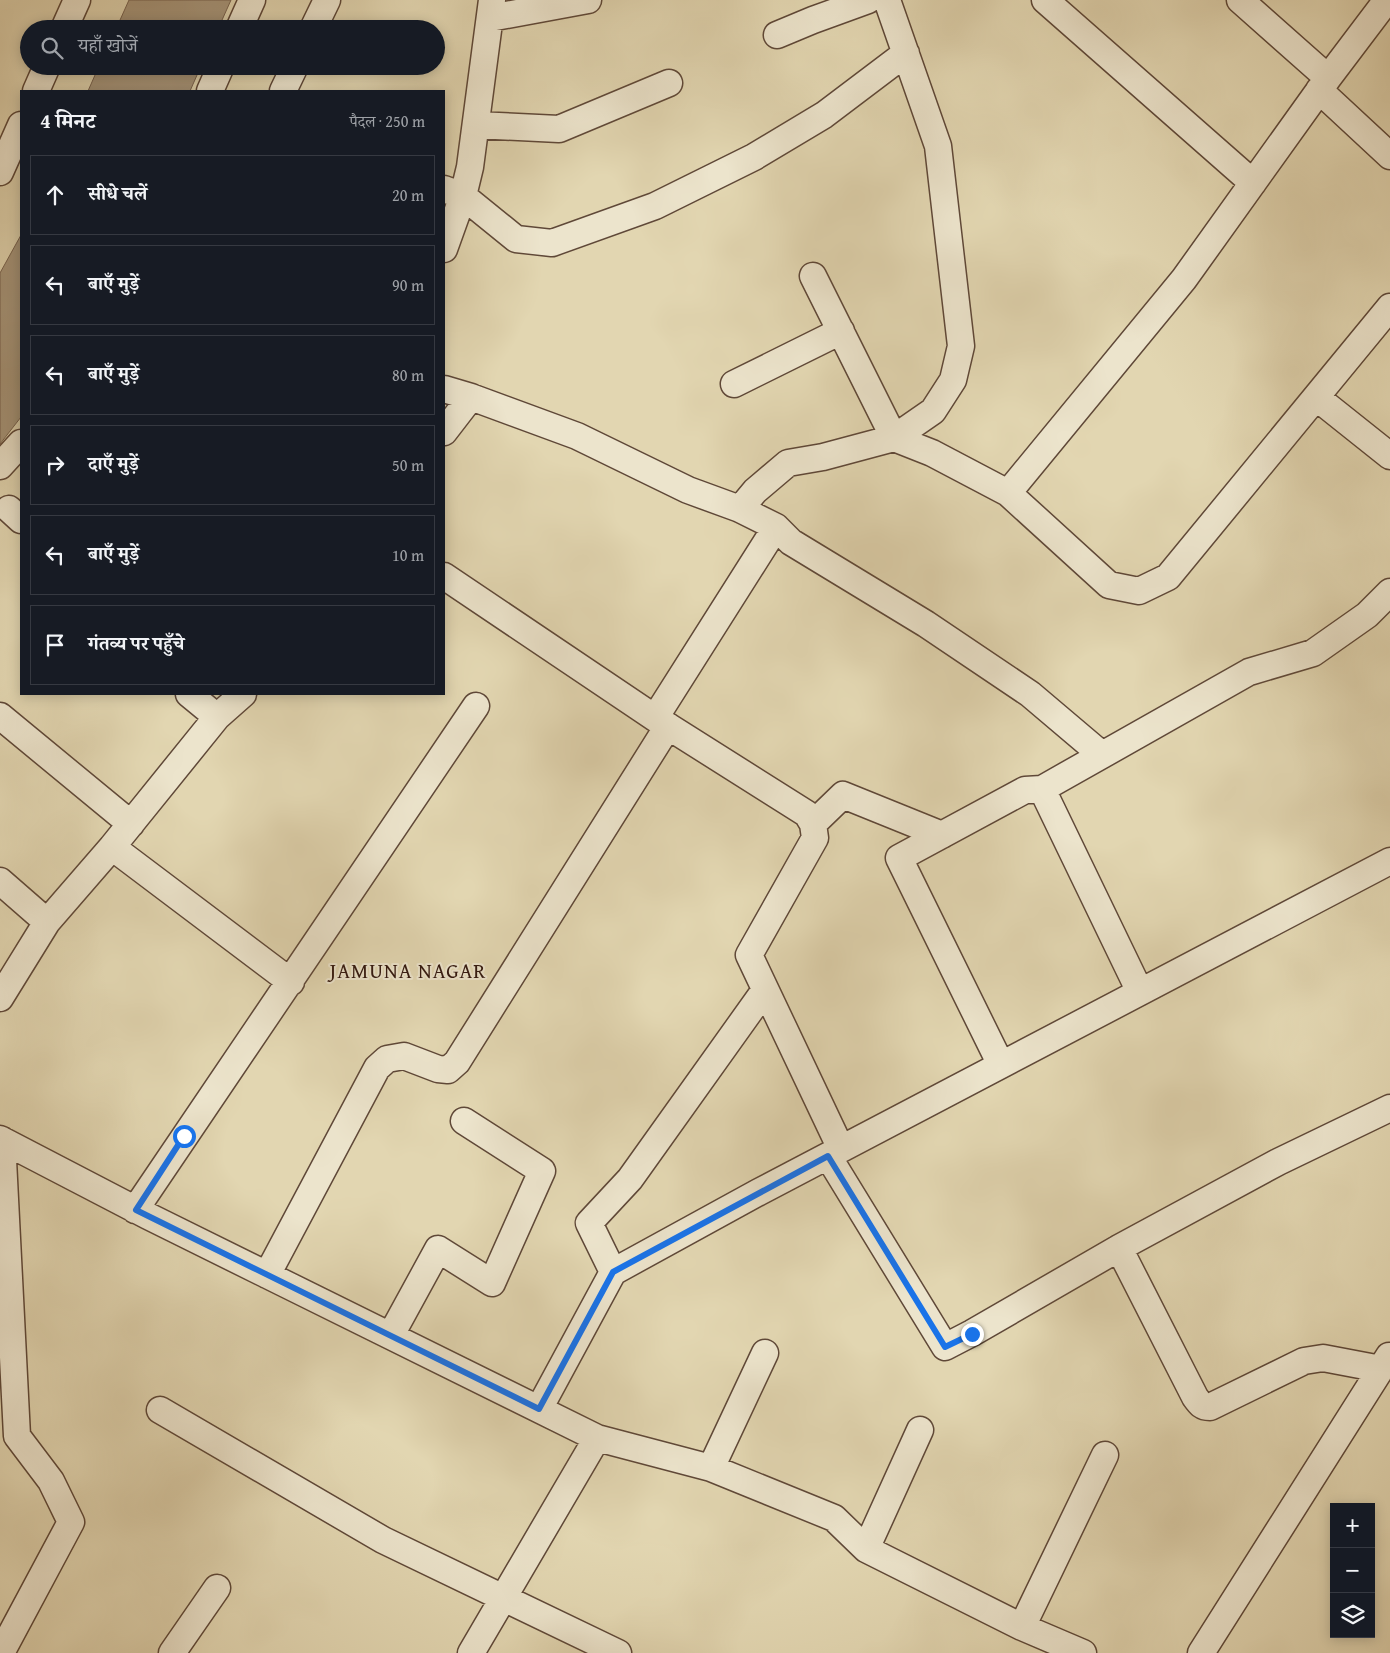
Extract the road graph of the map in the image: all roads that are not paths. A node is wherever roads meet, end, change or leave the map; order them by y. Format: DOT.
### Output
graph roads {
  1 [pos="77,0"];
  2 [pos="252,0"];
  3 [pos="327,0"];
  4 [pos="588,0"];
  5 [pos="868,0"];
  6 [pos="887,0"];
  7 [pos="1045,0"];
  8 [pos="1240,0"];
  9 [pos="1387,0"];
  10 [pos="491,9"];
  11 [pos="68,20"];
  12 [pos="243,20"];
  13 [pos="317,20"];
  14 [pos="777,35"];
  15 [pos="906,53"];
  16 [pos="43,75"];
  17 [pos="218,75"];
  18 [pos="291,75"];
  19 [pos="669,83"];
  20 [pos="1324,84"];
  21 [pos="36,90"];
  22 [pos="210,90"];
  23 [pos="283,90"];
  24 [pos="476,125"];
  25 [pos="20,127"];
  26 [pos="1390,156"];
  27 [pos="0,172"];
  28 [pos="1253,183"];
  29 [pos="453,193"];
  30 [pos="445,243"];
  31 [pos="813,276"];
  32 [pos="1390,307"];
  33 [pos="841,331"];
  34 [pos="734,384"];
  35 [pos="445,389"];
  36 [pos="1316,396"];
  37 [pos="470,397"];
  38 [pos="445,431"];
  39 [pos="894,438"];
  40 [pos="20,445"];
  41 [pos="1390,456"];
  42 [pos="0,466"];
  43 [pos="1008,493"];
  44 [pos="740,509"];
  45 [pos="776,527"];
  46 [pos="445,577"];
  47 [pos="1390,592"];
  48 [pos="190,695"];
  49 [pos="242,695"];
  50 [pos="476,706"];
  51 [pos="0,716"];
  52 [pos="217,718"];
  53 [pos="661,722"];
  54 [pos="1102,755"];
  55 [pos="1042,789"];
  56 [pos="131,824"];
  57 [pos="813,824"];
  58 [pos="942,835"];
  59 [pos="112,846"];
  60 [pos="1390,861"];
  61 [pos="0,881"];
  62 [pos="47,922"];
  63 [pos="291,982"];
  64 [pos="765,990"];
  65 [pos="1140,992"];
  66 [pos="0,998"];
  67 [pos="1001,1066"];
  68 [pos="1390,1108"];
  69 [pos="464,1121"];
  70 [pos="1,1140"];
  71 [pos="835,1153"];
  72 [pos="136,1210"];
  73 [pos="1119,1248"];
  74 [pos="613,1272"];
  75 [pos="268,1275"];
  76 [pos="390,1335"];
  77 [pos="765,1354"];
  78 [pos="1386,1362"];
  79 [pos="539,1409"];
  80 [pos="160,1410"];
  81 [pos="920,1430"];
  82 [pos="598,1438"];
  83 [pos="1105,1455"];
  84 [pos="711,1468"];
  85 [pos="866,1549"];
  86 [pos="217,1588"];
  87 [pos="504,1598"];
  88 [pos="1022,1627"];
  89 [pos="1,1653"];
  90 [pos="172,1653"];
  91 [pos="471,1653"];
  92 [pos="618,1653"];
  93 [pos="1083,1653"];
  94 [pos="1201,1653"];
  1 -- 11 [label="street"];
  2 -- 12 [label="street"];
  3 -- 13 [label="street"];
  4 -- 10 [label="street"];
  5 -- 14 [label="street"];
  6 -- 15 [label="street"];
  7 -- 28 [label="street"];
  8 -- 20 [label="street"];
  9 -- 20 [label="street"];
  10 -- 24 [label="street"];
  15 -- 29 [label="street"];
  15 -- 39 [label="street"];
  16 -- 21 [label="street"];
  17 -- 22 [label="street"];
  18 -- 23 [label="street"];
  19 -- 24 [label="street"];
  20 -- 26 [label="street"];
  20 -- 28 [label="street"];
  24 -- 29 [label="street"];
  25 -- 27 [label="street"];
  28 -- 43 [label="street"];
  29 -- 30 [label="street"];
  31 -- 33 [label="street"];
  32 -- 36 [label="street"];
  33 -- 34 [label="street"];
  33 -- 39 [label="street"];
  35 -- 37 [label="street"];
  36 -- 41 [label="street"];
  36 -- 43 [label="street"];
  37 -- 38 [label="street"];
  37 -- 44 [label="street"];
  39 -- 43 [label="street"];
  39 -- 44 [label="street"];
  40 -- 42 [label="street"];
  44 -- 45 [label="street"];
  45 -- 53 [label="street"];
  45 -- 54 [label="street"];
  46 -- 53 [label="street"];
  47 -- 54 [label="street"];
  48 -- 52 [label="street"];
  49 -- 52 [label="street"];
  50 -- 63 [label="street"];
  51 -- 56 [label="street"];
  52 -- 56 [label="street"];
  53 -- 57 [label="street"];
  53 -- 75 [label="street"];
  54 -- 55 [label="street"];
  55 -- 58 [label="street"];
  55 -- 65 [label="street"];
  56 -- 59 [label="street"];
  57 -- 58 [label="street"];
  57 -- 64 [label="street"];
  58 -- 67 [label="street"];
  59 -- 62 [label="street"];
  59 -- 63 [label="street"];
  60 -- 65 [label="street"];
  61 -- 62 [label="street"];
  62 -- 66 [label="street"];
  63 -- 72 [label="street"];
  64 -- 71 [label="street"];
  64 -- 74 [label="street"];
  65 -- 67 [label="street"];
  67 -- 71 [label="street"];
  68 -- 73 [label="street"];
  69 -- 76 [label="street"];
  70 -- 72 [label="street"];
  70 -- 89 [label="street"];
  71 -- 73 [label="street"];
  71 -- 74 [label="street"];
  72 -- 75 [label="street"];
  73 -- 78 [label="street"];
  74 -- 79 [label="street"];
  75 -- 76 [label="street"];
  76 -- 79 [label="street"];
  77 -- 84 [label="street"];
  78 -- 94 [label="street"];
  79 -- 82 [label="street"];
  80 -- 87 [label="street"];
  81 -- 85 [label="street"];
  82 -- 84 [label="street"];
  82 -- 87 [label="street"];
  83 -- 88 [label="street"];
  84 -- 85 [label="street"];
  85 -- 88 [label="street"];
  86 -- 90 [label="street"];
  87 -- 91 [label="street"];
  87 -- 92 [label="street"];
  88 -- 93 [label="street"];
}
